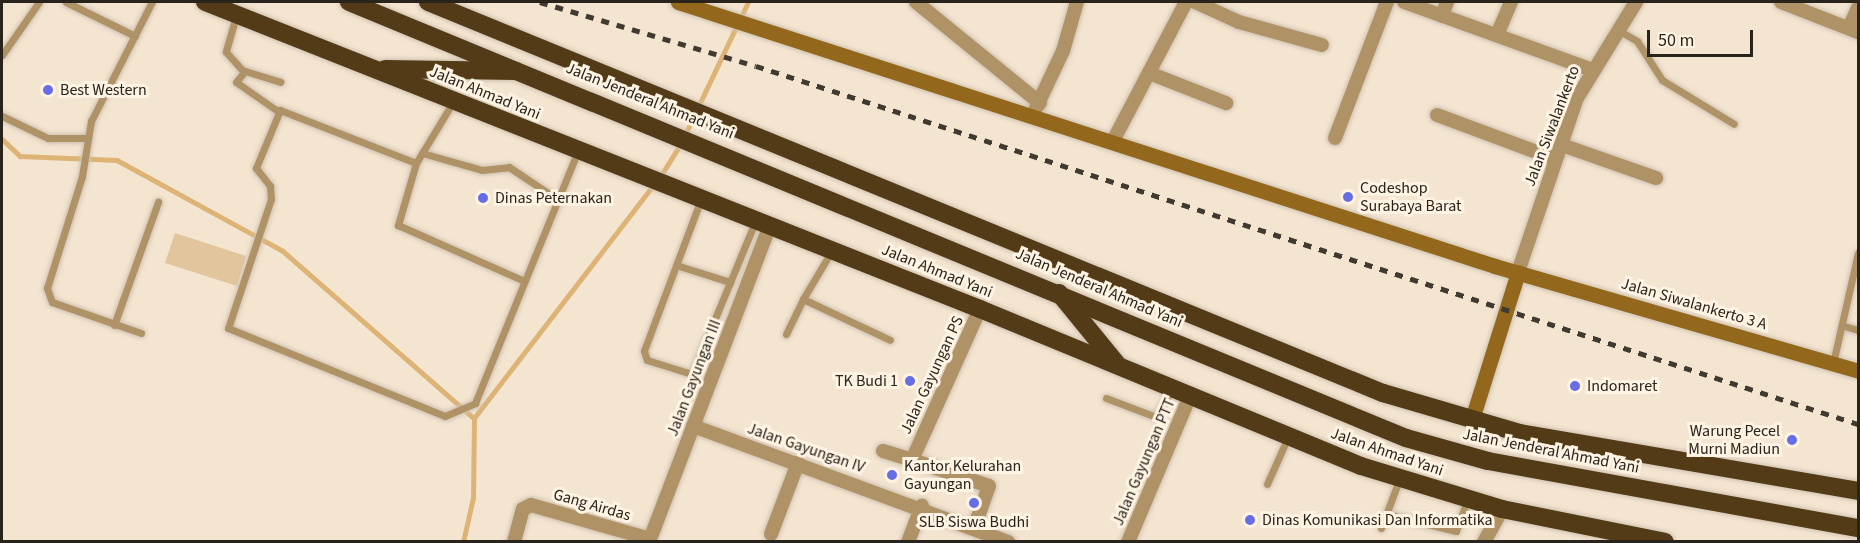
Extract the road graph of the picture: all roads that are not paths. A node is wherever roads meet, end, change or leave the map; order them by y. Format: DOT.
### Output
graph roads {
  1 [pos="39,2"];
  2 [pos="66,2"];
  3 [pos="152,2"];
  4 [pos="204,2"];
  5 [pos="349,2"];
  6 [pos="428,2"];
  7 [pos="916,2"];
  8 [pos="1077,2"];
  9 [pos="1186,2"];
  10 [pos="1195,2"];
  11 [pos="1387,2"];
  12 [pos="1404,2"];
  13 [pos="1447,2"];
  14 [pos="1511,2"];
  15 [pos="1636,2"];
  16 [pos="1781,2"];
  17 [pos="684,4"];
  18 [pos="1858,8"];
  19 [pos="237,14"];
  20 [pos="1442,16"];
  21 [pos="1616,29"];
  22 [pos="1854,30"];
  23 [pos="1497,35"];
  24 [pos="135,36"];
  25 [pos="1322,45"];
  26 [pos="2,55"];
  27 [pos="372,69"];
  28 [pos="1590,69"];
  29 [pos="243,71"];
  30 [pos="527,71"];
  31 [pos="1149,73"];
  32 [pos="280,82"];
  33 [pos="453,101"];
  34 [pos="1226,103"];
  35 [pos="1036,109"];
  36 [pos="279,112"];
  37 [pos="1437,115"];
  38 [pos="2,116"];
  39 [pos="1734,124"];
  40 [pos="87,138"];
  41 [pos="1335,138"];
  42 [pos="1113,141"];
  43 [pos="1559,144"];
  44 [pos="422,153"];
  45 [pos="578,153"];
  46 [pos="1555,159"];
  47 [pos="416,163"];
  48 [pos="1656,178"];
  49 [pos="701,198"];
  50 [pos="560,201"];
  51 [pos="158,202"];
  52 [pos="763,222"];
  53 [pos="832,250"];
  54 [pos="1858,253"];
  55 [pos="676,265"];
  56 [pos="1518,272"];
  57 [pos="522,280"];
  58 [pos="730,282"];
  59 [pos="1057,290"];
  60 [pos="803,299"];
  61 [pos="980,309"];
  62 [pos="114,325"];
  63 [pos="1844,326"];
  64 [pos="1858,330"];
  65 [pos="141,333"];
  66 [pos="786,334"];
  67 [pos="890,340"];
  68 [pos="1833,363"];
  69 [pos="1118,366"];
  70 [pos="1858,371"];
  71 [pos="1172,388"];
  72 [pos="1190,396"];
  73 [pos="1106,398"];
  74 [pos="1472,419"];
  75 [pos="693,426"];
  76 [pos="1288,437"];
  77 [pos="883,451"];
  78 [pos="912,460"];
  79 [pos="798,463"];
  80 [pos="1399,480"];
  81 [pos="1267,484"];
  82 [pos="1858,491"];
  83 [pos="1467,500"];
  84 [pos="922,506"];
  85 [pos="1502,509"];
  86 [pos="1386,514"];
  87 [pos="974,528"];
  88 [pos="1381,528"];
  89 [pos="1858,528"];
  90 [pos="771,534"];
  91 [pos="1612,536"];
  92 [pos="649,540"];
  93 [pos="513,542"];
  94 [pos="908,542"];
  95 [pos="1008,542"];
  96 [pos="1128,542"];
  97 [pos="1484,542"];
  98 [pos="1665,542"];
  1 -- 26 [label="lane"];
  2 -- 24 [label="lane"];
  3 -- 24 [label="lane"];
  4 -- 19 [label="highway, Jalan Ahmad Yani"];
  5 -- 30 [label="highway, Jalan Jenderal Ahmad Yani"];
  6 -- 74 [label="highway, Jalan Jenderal Ahmad Yani"];
  7 -- 35 [label="street"];
  8 -- 35 [label="street"];
  9 -- 31 [label="street"];
  10 -- 25 [label="street"];
  11 -- 41 [label="street"];
  12 -- 20 [label="street"];
  13 -- 20 [label="street"];
  14 -- 23 [label="street"];
  15 -- 21 [label="street, Jalan Siwalankerto"];
  16 -- 22 [label="street"];
  17 -- 35 [label="street, Jalan Siwalankerto 3 A"];
  18 -- 22 [label="street"];
  19 -- 27 [label="highway, Jalan Ahmad Yani"];
  19 -- 29 [label="lane"];
  20 -- 23 [label="street"];
  21 -- 28 [label="street, Jalan Siwalankerto"];
  21 -- 39 [label="lane"];
  23 -- 28 [label="street"];
  24 -- 40 [label="lane"];
  27 -- 30 [label="highway"];
  27 -- 33 [label="highway, Jalan Ahmad Yani"];
  28 -- 43 [label="street, Jalan Siwalankerto"];
  29 -- 32 [label="lane"];
  29 -- 36 [label="lane"];
  30 -- 59 [label="highway, Jalan Jenderal Ahmad Yani"];
  31 -- 34 [label="street"];
  31 -- 42 [label="street"];
  33 -- 44 [label="lane"];
  33 -- 45 [label="highway, Jalan Ahmad Yani"];
  35 -- 42 [label="street, Jalan Siwalankerto 3 A"];
  36 -- 47 [label="lane"];
  36 -- 57 [label="lane"];
  37 -- 46 [label="street"];
  38 -- 40 [label="lane"];
  40 -- 62 [label="lane"];
  42 -- 56 [label="street, Jalan Siwalankerto 3 A"];
  43 -- 46 [label="street, Jalan Siwalankerto"];
  43 -- 48 [label="street"];
  44 -- 47 [label="lane"];
  44 -- 50 [label="lane"];
  45 -- 49 [label="highway, Jalan Ahmad Yani"];
  45 -- 50 [label="lane"];
  46 -- 56 [label="street, Jalan Siwalankerto"];
  47 -- 57 [label="lane"];
  49 -- 52 [label="highway, Jalan Ahmad Yani"];
  49 -- 55 [label="lane"];
  50 -- 57 [label="lane"];
  51 -- 62 [label="lane"];
  52 -- 53 [label="highway, Jalan Ahmad Yani"];
  52 -- 58 [label="lane"];
  52 -- 75 [label="street, Jalan Gayungan III"];
  53 -- 60 [label="lane"];
  53 -- 61 [label="highway, Jalan Ahmad Yani"];
  54 -- 63 [label="lane"];
  55 -- 58 [label="lane"];
  55 -- 58 [label="lane"];
  56 -- 68 [label="street, Jalan Siwalankerto 3 A"];
  56 -- 74 [label="street"];
  59 -- 69 [label="highway"];
  59 -- 89 [label="highway, Jalan Jenderal Ahmad Yani"];
  60 -- 66 [label="lane"];
  60 -- 67 [label="lane"];
  61 -- 69 [label="highway, Jalan Ahmad Yani"];
  61 -- 78 [label="street, Jalan Gayungan PS"];
  62 -- 65 [label="lane"];
  63 -- 64 [label="lane"];
  63 -- 68 [label="lane"];
  68 -- 70 [label="street, Jalan Siwalankerto 3 A"];
  69 -- 71 [label="highway, Jalan Ahmad Yani"];
  71 -- 72 [label="highway, Jalan Ahmad Yani"];
  71 -- 73 [label="lane"];
  72 -- 76 [label="highway, Jalan Ahmad Yani"];
  72 -- 96 [label="street, Jalan Gayungan PTT"];
  74 -- 82 [label="highway, Jalan Jenderal Ahmad Yani"];
  75 -- 79 [label="street, Jalan Gayungan IV"];
  75 -- 92 [label="street, Jalan Gayungan III"];
  76 -- 80 [label="highway, Jalan Ahmad Yani"];
  76 -- 81 [label="lane"];
  77 -- 78 [label="street, Jalan Gayungan PS"];
  78 -- 87 [label="street"];
  79 -- 84 [label="street, Jalan Gayungan IV"];
  79 -- 90 [label="street"];
  80 -- 83 [label="highway, Jalan Ahmad Yani"];
  80 -- 86 [label="lane"];
  83 -- 85 [label="highway, Jalan Ahmad Yani"];
  83 -- 86 [label="lane"];
  84 -- 87 [label="street, Jalan Gayungan IV"];
  84 -- 94 [label="street"];
  85 -- 91 [label="highway, Jalan Ahmad Yani"];
  85 -- 97 [label="street"];
  86 -- 88 [label="lane"];
  87 -- 95 [label="street, Jalan Gayungan IV"];
  91 -- 98 [label="highway, Jalan Ahmad Yani"];
  92 -- 93 [label="street, Gang Airdas"];
}
